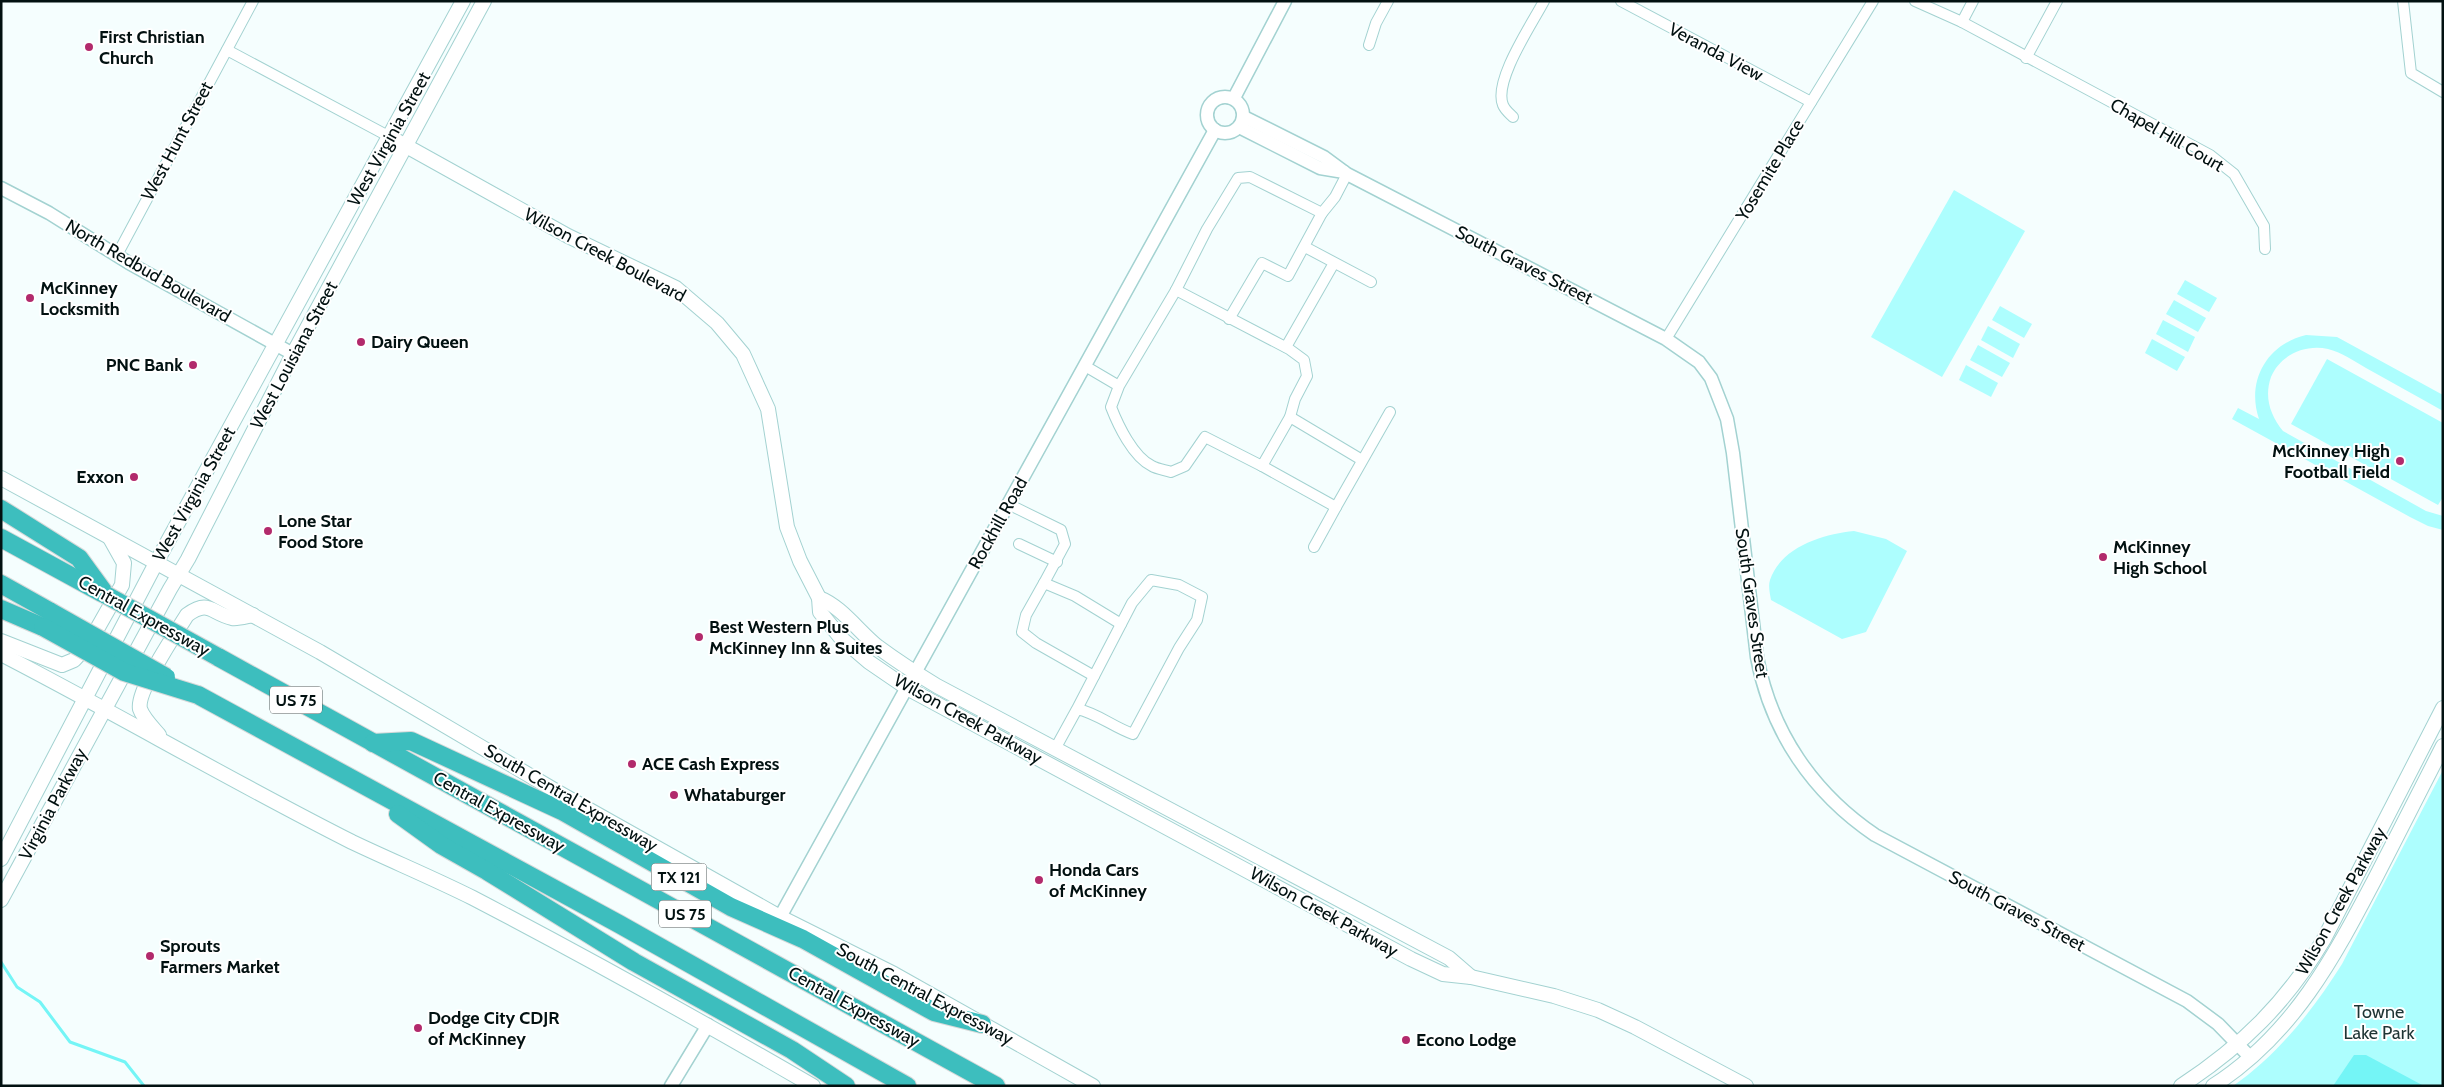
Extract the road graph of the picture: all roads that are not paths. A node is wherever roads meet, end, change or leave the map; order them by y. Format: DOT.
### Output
graph roads {
  1 [pos="253,1"];
  2 [pos="463,1"];
  3 [pos="484,1"];
  4 [pos="1285,1"];
  5 [pos="1388,1"];
  6 [pos="1544,1"];
  7 [pos="1622,1"];
  8 [pos="1873,1"];
  9 [pos="1916,1"];
  10 [pos="1973,1"];
  11 [pos="2057,1"];
  12 [pos="2403,1"];
  13 [pos="1962,22"];
  14 [pos="1369,45"];
  15 [pos="227,50"];
  16 [pos="2026,58"];
  17 [pos="2443,92"];
  18 [pos="1234,98"];
  19 [pos="1811,102"];
  20 [pos="1513,117"];
  21 [pos="1241,122"];
  22 [pos="1216,130"];
  23 [pos="390,137"];
  24 [pos="406,146"];
  25 [pos="1345,173"];
  26 [pos="1,188"];
  27 [pos="1322,213"];
  28 [pos="1305,247"];
  29 [pos="2265,249"];
  30 [pos="117,255"];
  31 [pos="1334,263"];
  32 [pos="1370,282"];
  33 [pos="1176,290"];
  34 [pos="1229,318"];
  35 [pos="1666,339"];
  36 [pos="276,345"];
  37 [pos="1286,347"];
  38 [pos="293,354"];
  39 [pos="1085,366"];
  40 [pos="1119,386"];
  41 [pos="1390,412"];
  42 [pos="1290,417"];
  43 [pos="1362,460"];
  44 [pos="1262,466"];
  45 [pos="1,478"];
  46 [pos="1008,504"];
  47 [pos="1336,508"];
  48 [pos="1,509"];
  49 [pos="1,538"];
  50 [pos="110,538"];
  51 [pos="1019,544"];
  52 [pos="1314,547"];
  53 [pos="1056,562"];
  54 [pos="156,563"];
  55 [pos="178,575"];
  56 [pos="1044,583"];
  57 [pos="1,584"];
  58 [pos="106,595"];
  59 [pos="819,598"];
  60 [pos="1,608"];
  61 [pos="253,615"];
  62 [pos="47,620"];
  63 [pos="1121,624"];
  64 [pos="1,641"];
  65 [pos="1,654"];
  66 [pos="915,673"];
  67 [pos="1094,676"];
  68 [pos="907,688"];
  69 [pos="85,698"];
  70 [pos="104,708"];
  71 [pos="2443,708"];
  72 [pos="1077,709"];
  73 [pos="161,739"];
  74 [pos="373,743"];
  75 [pos="2443,746"];
  76 [pos="1055,749"];
  77 [pos="348,776"];
  78 [pos="1,859"];
  79 [pos="2350,888"];
  80 [pos="1,900"];
  81 [pos="780,917"];
  82 [pos="1471,977"];
  83 [pos="2319,980"];
  84 [pos="982,1024"];
  85 [pos="708,1025"];
  86 [pos="2238,1045"];
  87 [pos="2250,1057"];
  88 [pos="671,1086"];
  89 [pos="813,1086"];
  90 [pos="846,1086"];
  91 [pos="907,1086"];
  92 [pos="996,1086"];
  93 [pos="1093,1086"];
  94 [pos="1746,1086"];
  95 [pos="2181,1086"];
  96 [pos="2213,1086"];
  1 -- 15 [label="street, West Hunt Street"];
  2 -- 23 [label="main road, West Virginia Street"];
  3 -- 24 [label="main road, West Louisiana Street"];
  4 -- 18 [label="street"];
  5 -- 14 [label="street"];
  6 -- 20 [label="street"];
  7 -- 19 [label="street, Veranda View"];
  8 -- 19 [label="street, Yosemite Place"];
  9 -- 13 [label="street, Chapel Hill Court"];
  10 -- 13 [label="street"];
  11 -- 16 [label="street"];
  12 -- 17 [label="street"];
  13 -- 16 [label="street, Chapel Hill Court"];
  15 -- 23 [label="street, Wilson Creek Boulevard"];
  15 -- 30 [label="street, West Hunt Street"];
  16 -- 29 [label="street, Chapel Hill Court"];
  18 -- 21 [label="street"];
  18 -- 22 [label="street"];
  19 -- 35 [label="street, Yosemite Place"];
  21 -- 22 [label="street"];
  21 -- 25 [label="street, South Graves Street"];
  22 -- 39 [label="street, Rockhill Road"];
  23 -- 24 [label="main road, Wilson Creek Boulevard"];
  23 -- 36 [label="main road, West Virginia Street"];
  24 -- 38 [label="main road, West Louisiana Street"];
  24 -- 59 [label="main road, Wilson Creek Boulevard"];
  25 -- 27 [label="street"];
  25 -- 35 [label="street, South Graves Street"];
  26 -- 30 [label="street, North Redbud Boulevard"];
  27 -- 28 [label="street"];
  27 -- 33 [label="street"];
  28 -- 31 [label="street"];
  28 -- 34 [label="street"];
  30 -- 36 [label="street, North Redbud Boulevard"];
  31 -- 32 [label="street"];
  31 -- 37 [label="street"];
  33 -- 34 [label="street"];
  33 -- 40 [label="street"];
  34 -- 37 [label="street"];
  35 -- 86 [label="street, South Graves Street"];
  36 -- 38 [label="street, North Redbud Boulevard"];
  36 -- 54 [label="main road, West Virginia Street"];
  37 -- 42 [label="street"];
  38 -- 55 [label="main road, West Louisiana Street"];
  39 -- 40 [label="street"];
  39 -- 46 [label="street, Rockhill Road"];
  40 -- 44 [label="street"];
  41 -- 43 [label="street"];
  42 -- 43 [label="street"];
  42 -- 44 [label="street"];
  43 -- 47 [label="street"];
  44 -- 47 [label="street"];
  45 -- 50 [label="main road, South Central Expressway"];
  46 -- 53 [label="street"];
  46 -- 66 [label="street, Rockhill Road"];
  47 -- 52 [label="street"];
  48 -- 58 [label="highway"];
  49 -- 58 [label="highway, Central Expressway / US 75"];
  50 -- 54 [label="main road, South Central Expressway"];
  50 -- 64 [label="main road"];
  51 -- 53 [label="street"];
  53 -- 56 [label="street"];
  54 -- 55 [label="main road, South Central Expressway"];
  54 -- 69 [label="main road, West Virginia Street"];
  55 -- 61 [label="main road, South Central Expressway"];
  55 -- 70 [label="main road, West Louisiana Street"];
  56 -- 63 [label="street"];
  56 -- 67 [label="street"];
  57 -- 62 [label="highway, US 75"];
  58 -- 74 [label="highway, Central Expressway / US 75, bridge"];
  59 -- 66 [label="main road, Wilson Creek Parkway"];
  59 -- 68 [label="main road, Wilson Creek Parkway"];
  60 -- 62 [label="highway"];
  61 -- 73 [label="main road"];
  61 -- 81 [label="main road, South Central Expressway"];
  62 -- 77 [label="highway, US 75, bridge"];
  63 -- 67 [label="street"];
  63 -- 72 [label="street"];
  65 -- 69 [label="main road"];
  66 -- 68 [label="street, Rockhill Road"];
  66 -- 76 [label="main road, Wilson Creek Parkway"];
  67 -- 72 [label="street"];
  68 -- 81 [label="street, Rockhill Road"];
  68 -- 82 [label="main road, Wilson Creek Parkway"];
  69 -- 70 [label="main road"];
  69 -- 78 [label="main road, Virginia Parkway"];
  70 -- 73 [label="main road"];
  70 -- 80 [label="main road, Virginia Parkway"];
  71 -- 79 [label="main road, Wilson Creek Parkway"];
  72 -- 76 [label="street"];
  73 -- 85 [label="main road"];
  74 -- 84 [label="highway, TX 121"];
  74 -- 92 [label="highway, Central Expressway / US 75"];
  75 -- 83 [label="main road, Wilson Creek Parkway"];
  76 -- 82 [label="main road, Wilson Creek Parkway"];
  77 -- 90 [label="highway"];
  77 -- 91 [label="highway, US 75"];
  79 -- 83 [label="main road"];
  79 -- 86 [label="main road, Wilson Creek Parkway"];
  81 -- 84 [label="main road, South Central Expressway"];
  82 -- 94 [label="main road, Wilson Creek Parkway"];
  83 -- 87 [label="main road, Wilson Creek Parkway"];
  84 -- 93 [label="main road, South Central Expressway / TX 121"];
  85 -- 88 [label="street"];
  85 -- 89 [label="main road"];
  86 -- 87 [label="street, South Graves Street"];
  86 -- 95 [label="main road, Wilson Creek Parkway"];
  87 -- 96 [label="main road, Wilson Creek Parkway"];
}
